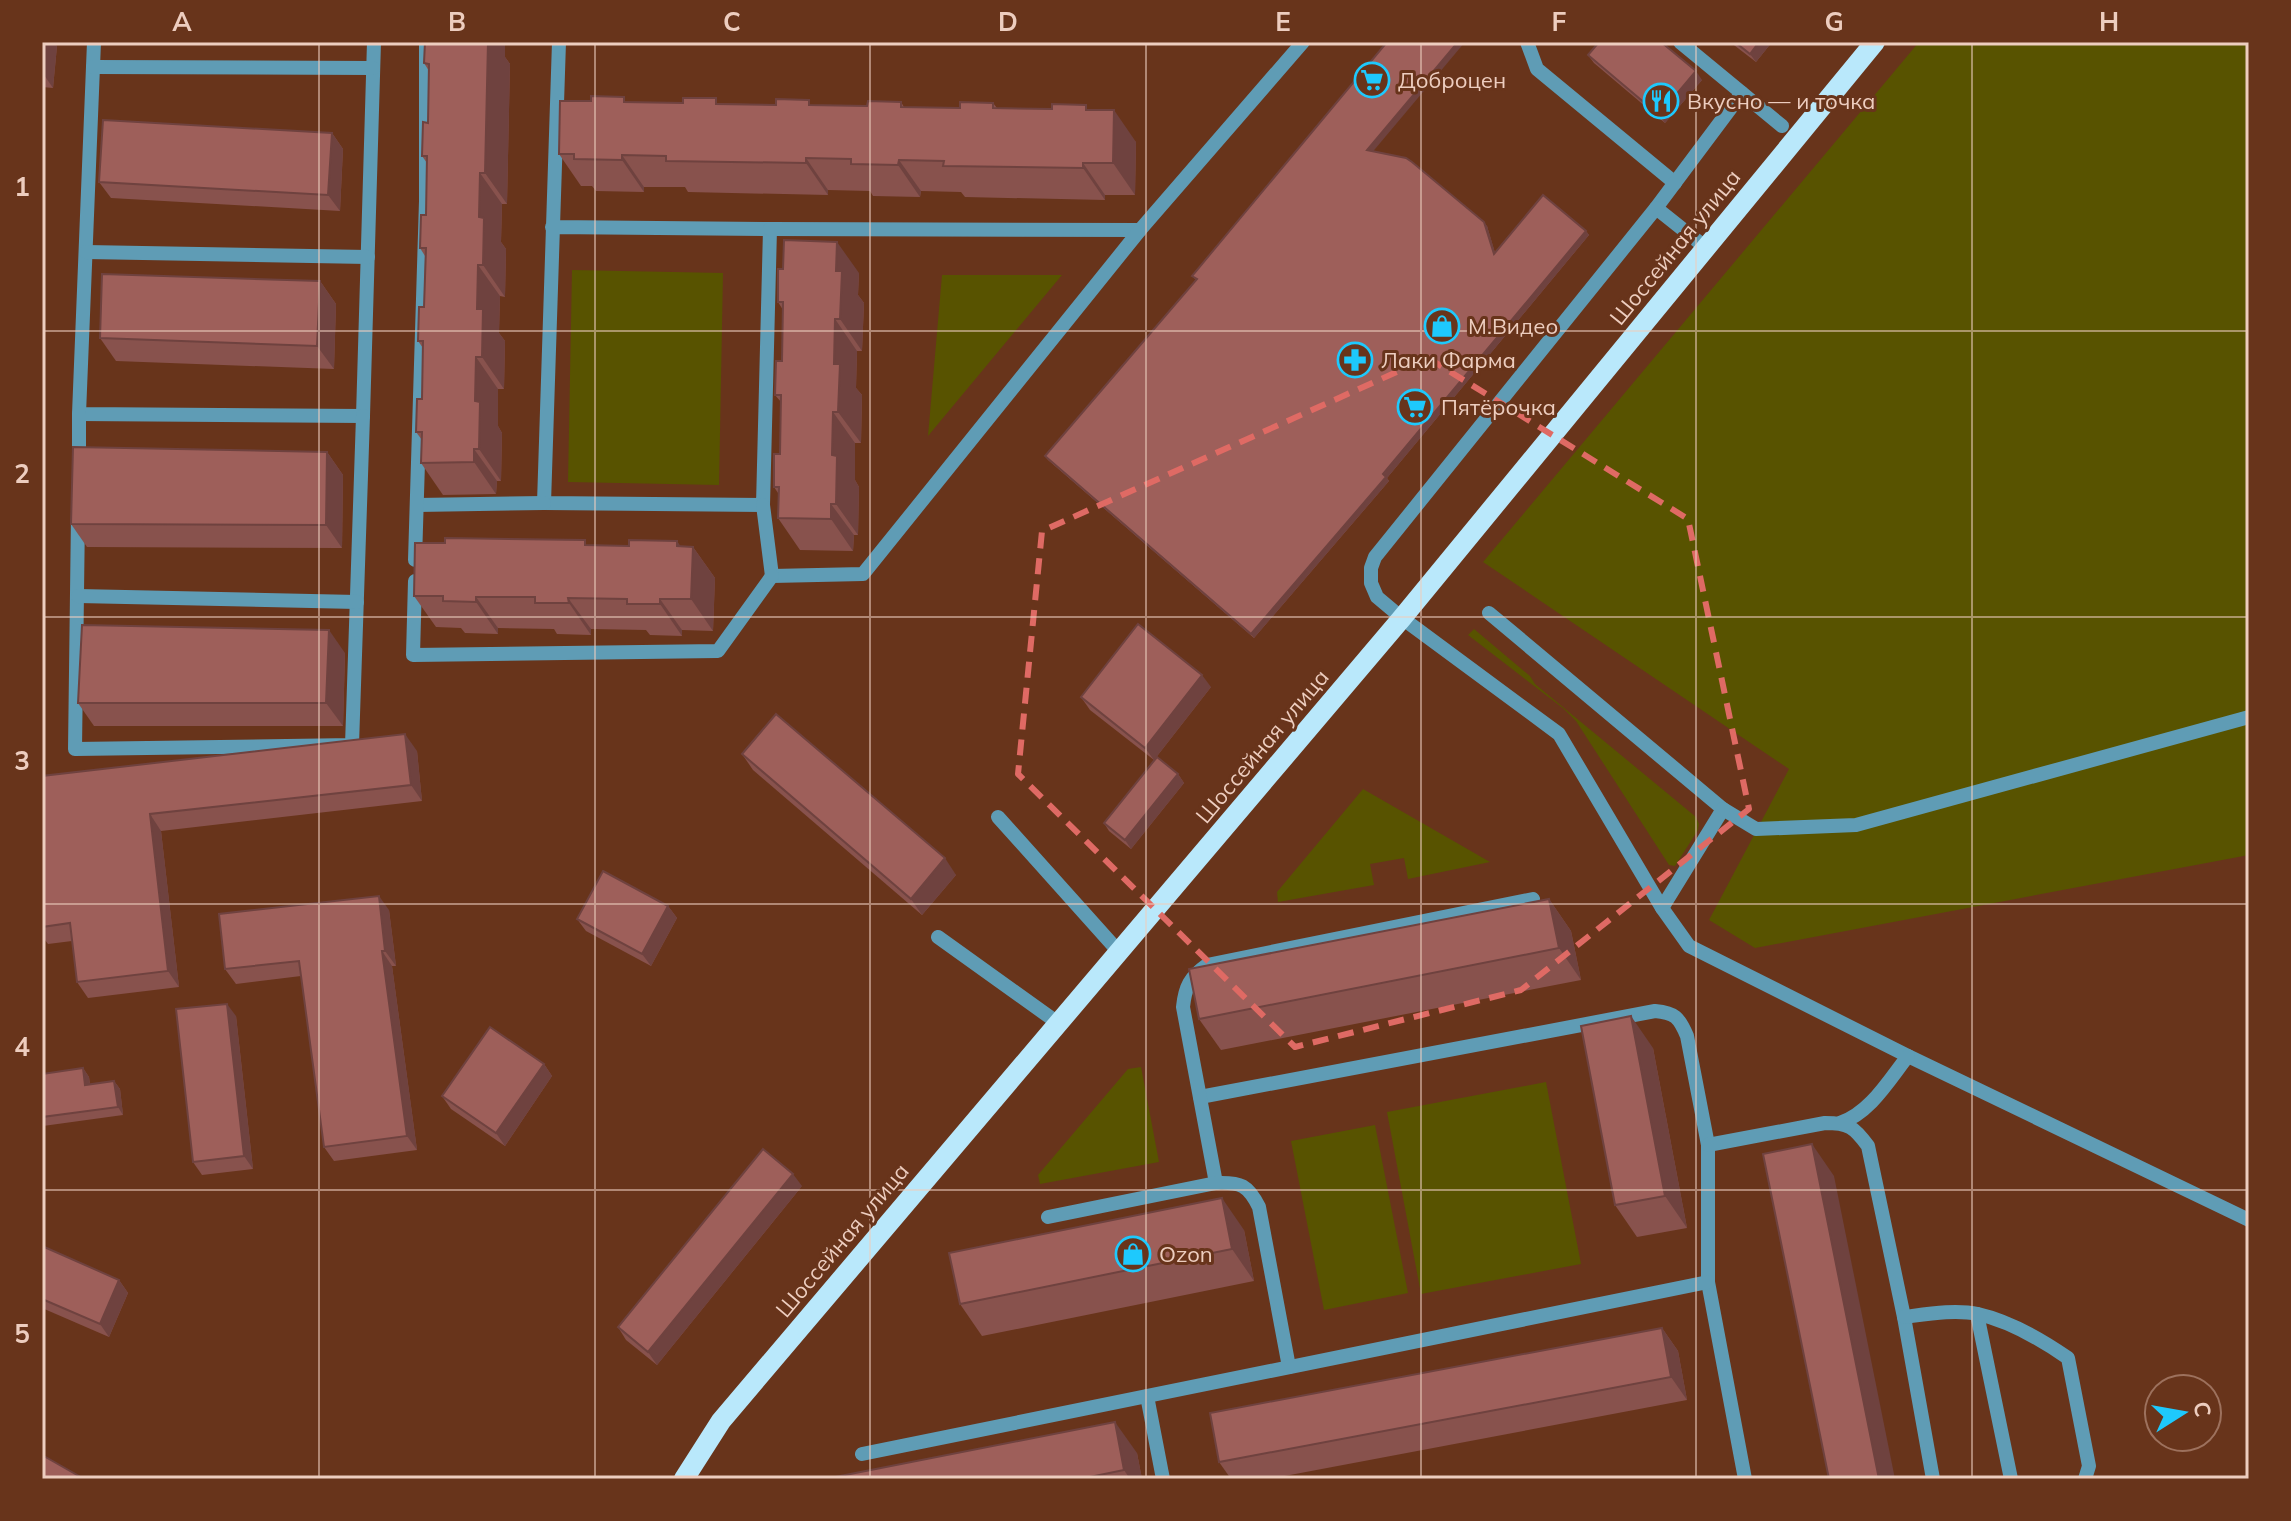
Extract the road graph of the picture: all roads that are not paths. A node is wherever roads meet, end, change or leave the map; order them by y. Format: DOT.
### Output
graph roads {
  1 [pos="94,42"];
  2 [pos="374,42"];
  3 [pos="426,42"];
  4 [pos="559,42"];
  5 [pos="1303,42"];
  6 [pos="1527,42"];
  7 [pos="1680,42"];
  8 [pos="1871,45"];
  9 [pos="93,67"];
  10 [pos="373,68"];
  11 [pos="1742,93"];
  12 [pos="1782,126"];
  13 [pos="1675,183"];
  14 [pos="1656,208"];
  15 [pos="552,227"];
  16 [pos="770,229"];
  17 [pos="1140,230"];
  18 [pos="1705,247"];
  19 [pos="86,252"];
  20 [pos="368,257"];
  21 [pos="79,414"];
  22 [pos="363,416"];
  23 [pos="78,474"];
  24 [pos="544,503"];
  25 [pos="78,505"];
  26 [pos="417,505"];
  27 [pos="763,505"];
  28 [pos="772,576"];
  29 [pos="78,596"];
  30 [pos="357,602"];
  31 [pos="1489,613"];
  32 [pos="1402,618"];
  33 [pos="2249,717"];
  34 [pos="1723,809"];
  35 [pos="998,817"];
  36 [pos="1533,899"];
  37 [pos="1662,908"];
  38 [pos="938,937"];
  39 [pos="1119,952"];
  40 [pos="1058,1023"];
  41 [pos="1908,1056"];
  42 [pos="1200,1097"];
  43 [pos="1840,1123"];
  44 [pos="1708,1145"];
  45 [pos="1216,1183"];
  46 [pos="1048,1217"];
  47 [pos="2249,1220"];
  48 [pos="1708,1282"];
  49 [pos="1977,1314"];
  50 [pos="1904,1317"];
  51 [pos="1289,1367"];
  52 [pos="1147,1396"];
  53 [pos="862,1454"];
  54 [pos="684,1479"];
  55 [pos="1163,1479"];
  56 [pos="1744,1479"];
  57 [pos="1933,1479"];
  58 [pos="2011,1479"];
  59 [pos="2085,1479"];
  1 -- 9 [label="street"];
  2 -- 10 [label="street"];
  3 -- 26 [label="street"];
  4 -- 15 [label="street"];
  5 -- 17 [label="street"];
  6 -- 13 [label="street"];
  7 -- 11 [label="street"];
  8 -- 18 [label="main road, Шоссейная улица"];
  9 -- 10 [label="street"];
  9 -- 19 [label="street"];
  10 -- 20 [label="street"];
  11 -- 12 [label="street"];
  11 -- 13 [label="street"];
  13 -- 14 [label="street"];
  14 -- 18 [label="street"];
  14 -- 32 [label="street"];
  15 -- 16 [label="street"];
  15 -- 24 [label="street"];
  16 -- 17 [label="street"];
  16 -- 27 [label="street"];
  17 -- 28 [label="street"];
  18 -- 32 [label="main road, Шоссейная улица"];
  19 -- 20 [label="street"];
  19 -- 21 [label="street"];
  20 -- 22 [label="street"];
  21 -- 22 [label="street"];
  21 -- 23 [label="street"];
  22 -- 30 [label="street"];
  24 -- 26 [label="street"];
  24 -- 27 [label="street"];
  25 -- 29 [label="street"];
  26 -- 28 [label="street"];
  27 -- 28 [label="street"];
  29 -- 30 [label="street"];
  29 -- 30 [label="street"];
  31 -- 34 [label="street"];
  32 -- 37 [label="street"];
  32 -- 39 [label="main road, Шоссейная улица"];
  33 -- 34 [label="street"];
  34 -- 37 [label="street"];
  35 -- 39 [label="street"];
  36 -- 42 [label="street"];
  37 -- 41 [label="street"];
  38 -- 40 [label="street"];
  39 -- 40 [label="main road, Шоссейная улица"];
  40 -- 54 [label="main road, Шоссейная улица"];
  41 -- 43 [label="street"];
  41 -- 47 [label="street"];
  42 -- 44 [label="street"];
  42 -- 45 [label="street"];
  43 -- 44 [label="street"];
  43 -- 50 [label="street"];
  44 -- 48 [label="street"];
  45 -- 46 [label="street"];
  45 -- 51 [label="street"];
  48 -- 51 [label="street"];
  48 -- 56 [label="street"];
  49 -- 50 [label="street"];
  49 -- 58 [label="street"];
  49 -- 59 [label="street"];
  50 -- 57 [label="street"];
  51 -- 52 [label="street"];
  52 -- 53 [label="street"];
  52 -- 55 [label="street"];
}
